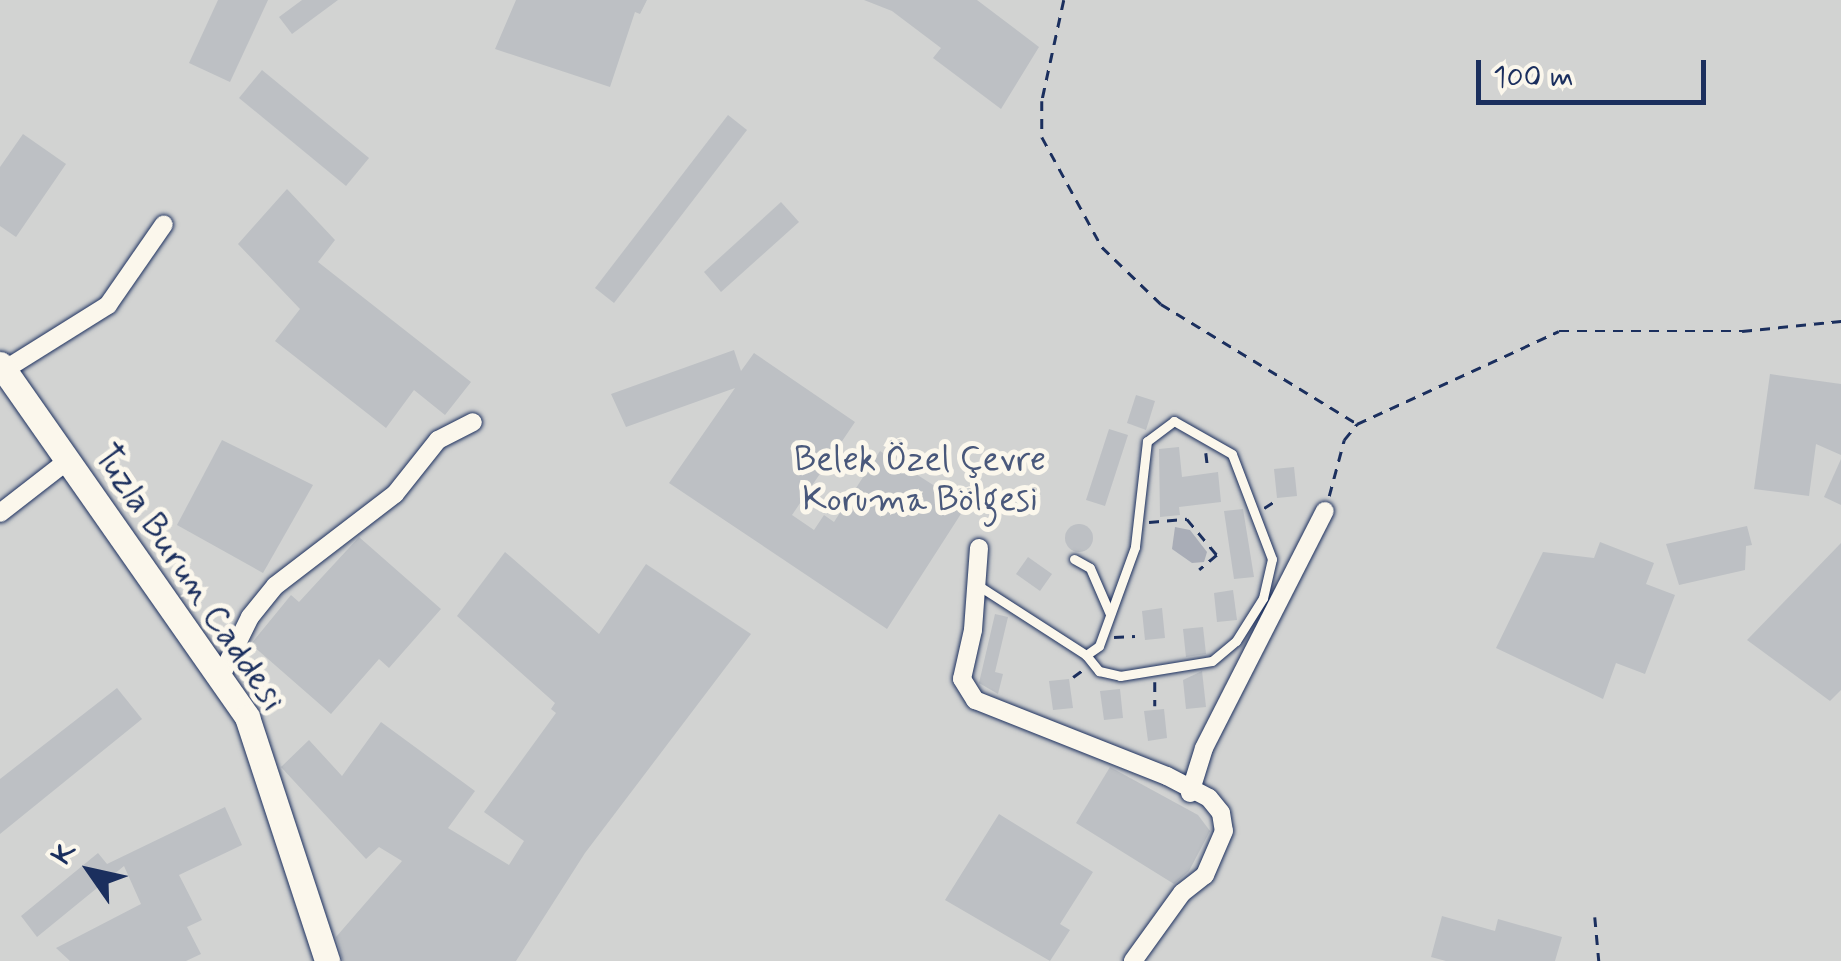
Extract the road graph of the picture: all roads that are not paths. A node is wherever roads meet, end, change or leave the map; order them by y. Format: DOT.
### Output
graph roads {
  1 [pos="164,224"];
  2 [pos="2,367"];
  3 [pos="472,422"];
  4 [pos="67,461"];
  5 [pos="1324,511"];
  6 [pos="0,512"];
  7 [pos="979,548"];
  8 [pos="1074,559"];
  9 [pos="979,586"];
  10 [pos="1110,614"];
  11 [pos="1086,655"];
  12 [pos="220,678"];
  13 [pos="1190,793"];
  14 [pos="327,961"];
  15 [pos="1133,961"];
  1 -- 2 [label="street"];
  2 -- 4 [label="main road, Tuzla Burun Caddesi"];
  3 -- 12 [label="street"];
  4 -- 6 [label="street"];
  4 -- 12 [label="main road, Tuzla Burun Caddesi"];
  5 -- 13 [label="street"];
  7 -- 9 [label="street"];
  8 -- 10 [label="lane"];
  9 -- 11 [label="lane"];
  9 -- 13 [label="street"];
  10 -- 11 [label="lane"];
  10 -- 11 [label="lane"];
  12 -- 14 [label="main road, Tuzla Burun Caddesi"];
  13 -- 15 [label="street"];
}
